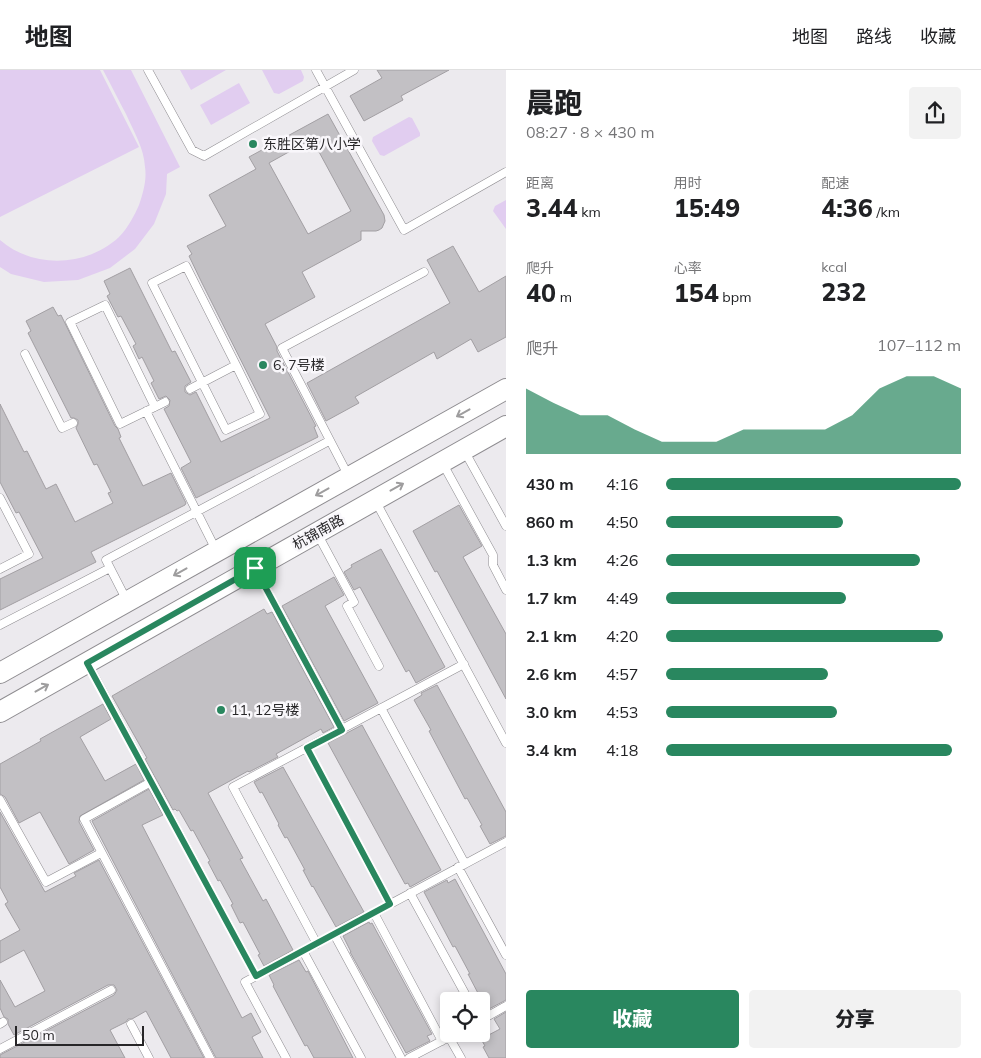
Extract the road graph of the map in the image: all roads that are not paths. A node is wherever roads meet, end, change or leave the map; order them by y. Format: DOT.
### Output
graph roads {
  1 [pos="148,70"];
  2 [pos="316,70"];
  3 [pos="354,70"];
  4 [pos="325,86"];
  5 [pos="506,172"];
  6 [pos="424,272"];
  7 [pos="25,354"];
  8 [pos="236,365"];
  9 [pos="202,383"];
  10 [pos="190,389"];
  11 [pos="506,389"];
  12 [pos="165,402"];
  13 [pos="155,407"];
  14 [pos="146,411"];
  15 [pos="73,423"];
  16 [pos="506,426"];
  17 [pos="329,441"];
  18 [pos="464,450"];
  19 [pos="442,462"];
  20 [pos="348,477"];
  21 [pos="0,498"];
  22 [pos="375,500"];
  23 [pos="196,511"];
  24 [pos="506,526"];
  25 [pos="317,533"];
  26 [pos="216,552"];
  27 [pos="110,568"];
  28 [pos="255,568"];
  29 [pos="0,569"];
  30 [pos="506,590"];
  31 [pos="127,602"];
  32 [pos="0,625"];
  33 [pos="87,663"];
  34 [pos="464,664"];
  35 [pos="379,666"];
  36 [pos="0,673"];
  37 [pos="381,708"];
  38 [pos="0,712"];
  39 [pos="342,730"];
  40 [pos="506,742"];
  41 [pos="307,748"];
  42 [pos="151,782"];
  43 [pos="0,800"];
  44 [pos="506,842"];
  45 [pos="101,853"];
  46 [pos="461,866"];
  47 [pos="410,893"];
  48 [pos="390,904"];
  49 [pos="374,913"];
  50 [pos="334,934"];
  51 [pos="317,944"];
  52 [pos="303,951"];
  53 [pos="506,955"];
  54 [pos="256,976"];
  55 [pos="111,990"];
  56 [pos="464,992"];
  57 [pos="506,1006"];
  58 [pos="490,1015"];
  59 [pos="440,1022"];
  60 [pos="131,1024"];
  61 [pos="440,1042"];
  62 [pos="452,1042"];
  63 [pos="0,1049"];
  64 [pos="149,1058"];
  65 [pos="210,1058"];
  66 [pos="286,1058"];
  67 [pos="361,1058"];
  68 [pos="401,1058"];
  69 [pos="410,1058"];
  70 [pos="461,1058"];
  1 -- 4 [label="lane"];
  2 -- 4 [label="lane"];
  3 -- 4 [label="lane"];
  4 -- 5 [label="lane"];
  6 -- 17 [label="lane"];
  7 -- 15 [label="lane"];
  8 -- 9 [label="lane"];
  8 -- 9 [label="lane"];
  8 -- 9 [label="lane"];
  9 -- 10 [label="lane"];
  11 -- 20 [label="main road, one-way"];
  12 -- 13 [label="lane"];
  13 -- 14 [label="lane"];
  13 -- 14 [label="lane"];
  14 -- 23 [label="lane"];
  16 -- 18 [label="main road, 杭锦南路"];
  17 -- 20 [label="lane"];
  17 -- 23 [label="lane"];
  18 -- 19 [label="main road, 杭锦南路"];
  18 -- 24 [label="lane"];
  22 -- 19 [label="main road, 杭锦南路, one-way"];
  19 -- 30 [label="lane"];
  20 -- 26 [label="main road, one-way"];
  21 -- 29 [label="lane"];
  22 -- 25 [label="main road, 杭锦南路"];
  22 -- 34 [label="lane"];
  23 -- 26 [label="lane"];
  23 -- 27 [label="lane"];
  25 -- 28 [label="main road, 杭锦南路"];
  25 -- 35 [label="lane"];
  26 -- 31 [label="main road, one-way"];
  27 -- 31 [label="lane"];
  27 -- 32 [label="lane"];
  28 -- 33 [label="main road, 杭锦南路"];
  28 -- 39 [label="lane"];
  31 -- 36 [label="main road"];
  38 -- 33 [label="main road, 杭锦南路, one-way"];
  33 -- 42 [label="lane"];
  34 -- 37 [label="lane"];
  34 -- 40 [label="lane"];
  37 -- 39 [label="lane"];
  37 -- 46 [label="lane"];
  39 -- 41 [label="lane"];
  41 -- 48 [label="lane"];
  41 -- 51 [label="lane"];
  42 -- 45 [label="lane"];
  42 -- 54 [label="lane"];
  43 -- 45 [label="lane"];
  44 -- 46 [label="lane"];
  45 -- 65 [label="lane"];
  46 -- 47 [label="lane"];
  46 -- 53 [label="lane"];
  47 -- 48 [label="lane"];
  47 -- 56 [label="lane"];
  48 -- 49 [label="lane"];
  49 -- 50 [label="lane"];
  49 -- 59 [label="lane"];
  50 -- 51 [label="lane"];
  50 -- 68 [label="lane"];
  51 -- 52 [label="lane"];
  52 -- 54 [label="lane"];
  52 -- 67 [label="lane"];
  54 -- 66 [label="lane"];
  55 -- 63 [label="lane"];
  57 -- 58 [label="lane"];
  60 -- 64 [label="lane"];
  61 -- 69 [label="lane"];
  62 -- 70 [label="lane"];
}
